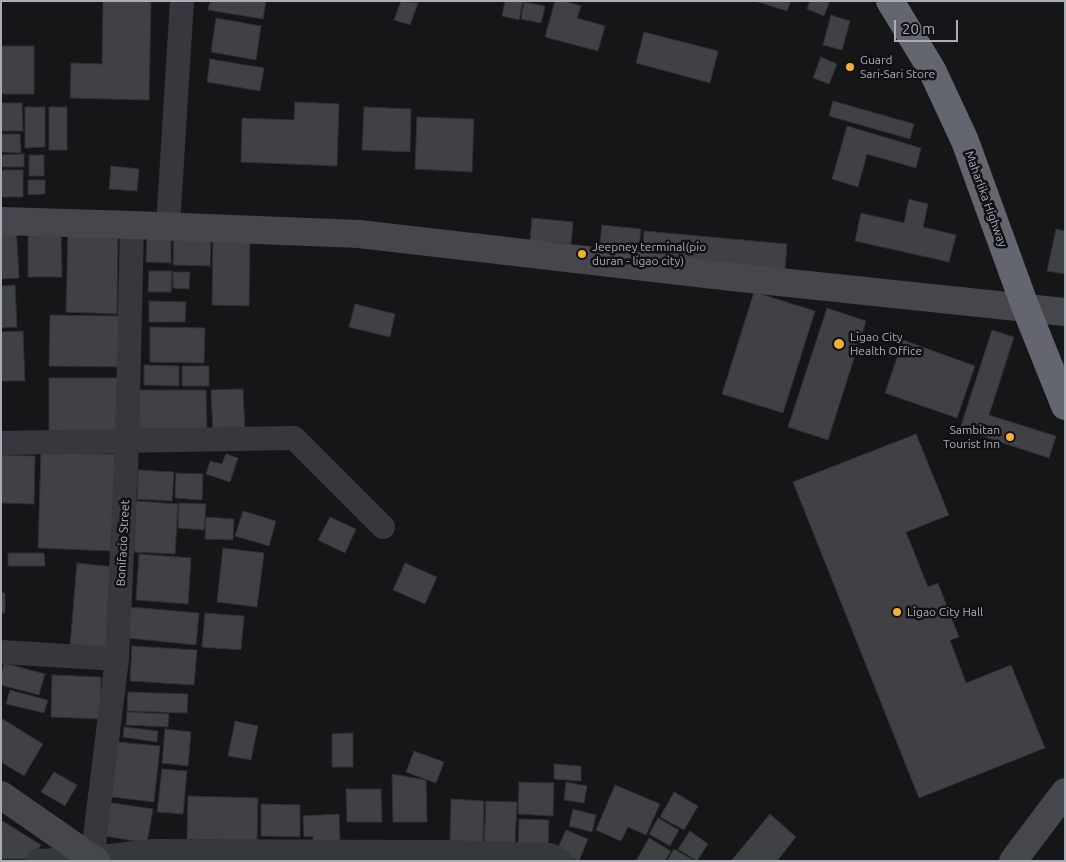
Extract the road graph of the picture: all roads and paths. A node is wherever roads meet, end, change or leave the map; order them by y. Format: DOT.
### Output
graph roads {
  1 [pos="182,1"];
  2 [pos="890,1"];
  3 [pos="1,221"];
  4 [pos="132,224"];
  5 [pos="168,226"];
  6 [pos="1024,306"];
  7 [pos="1065,312"];
  8 [pos="1065,406"];
  9 [pos="127,442"];
  10 [pos="1,443"];
  11 [pos="383,527"];
  12 [pos="1,652"];
  13 [pos="117,659"];
  14 [pos="1065,792"];
  15 [pos="1,795"];
  16 [pos="93,860"];
  17 [pos="37,861"];
  18 [pos="561,861"];
  19 [pos="1014,861"];
  1 -- 5 [label="street"];
  2 -- 6 [label="highway, Maharlika Highway"];
  3 -- 4 [label="street"];
  4 -- 5 [label="street"];
  4 -- 9 [label="street, Bonifacio Street"];
  5 -- 6 [label="street"];
  6 -- 7 [label="street"];
  6 -- 8 [label="highway, Maharlika Highway"];
  9 -- 10 [label="street"];
  9 -- 11 [label="street"];
  9 -- 13 [label="street, Bonifacio Street"];
  12 -- 13 [label="street"];
  13 -- 16 [label="street, Bonifacio Street"];
  14 -- 19 [label="street"];
  15 -- 16 [label="street"];
  16 -- 17 [label="street"];
  16 -- 18 [label="street"];
}
